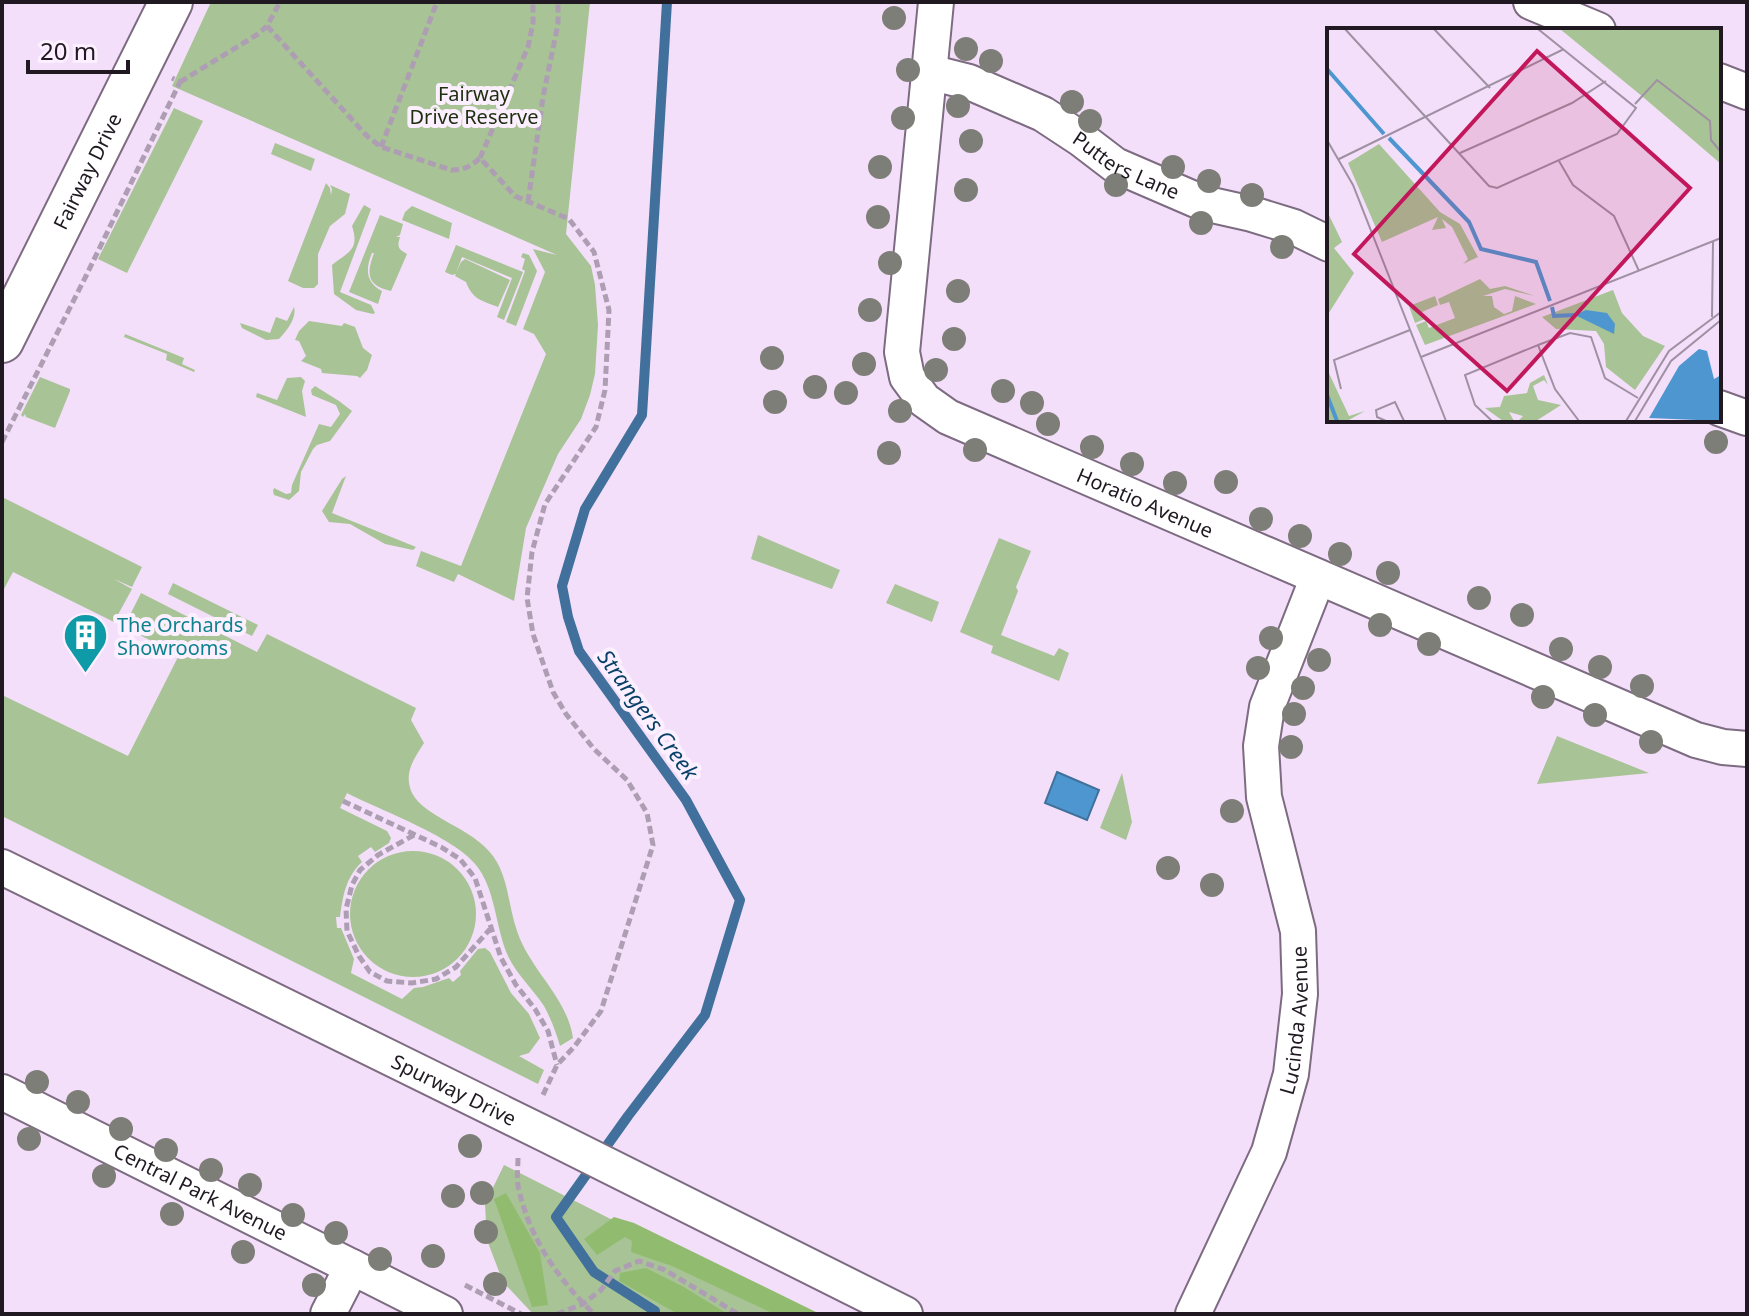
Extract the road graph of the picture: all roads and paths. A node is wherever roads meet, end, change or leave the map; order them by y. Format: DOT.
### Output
graph roads {
  1 [pos="171,2"];
  2 [pos="280,2"];
  3 [pos="437,2"];
  4 [pos="533,2"];
  5 [pos="558,2"];
  6 [pos="936,2"];
  7 [pos="1531,2"];
  8 [pos="267,26"];
  9 [pos="1593,28"];
  10 [pos="929,72"];
  11 [pos="180,82"];
  12 [pos="1721,82"];
  13 [pos="1747,92"];
  14 [pos="381,147"];
  15 [pos="480,158"];
  16 [pos="528,202"];
  17 [pos="1327,243"];
  18 [pos="2,341"];
  19 [pos="1721,409"];
  20 [pos="1747,418"];
  21 [pos="1318,577"];
  22 [pos="1747,749"];
  23 [pos="343,801"];
  24 [pos="414,835"];
  25 [pos="2,867"];
  26 [pos="491,928"];
  27 [pos="557,1065"];
  28 [pos="2,1092"];
  29 [pos="531,1137"];
  30 [pos="352,1267"];
  31 [pos="583,1304"];
  32 [pos="328,1314"];
  33 [pos="445,1314"];
  34 [pos="557,1314"];
  35 [pos="594,1314"];
  36 [pos="738,1314"];
  37 [pos="905,1314"];
  38 [pos="1193,1314"];
  1 -- 18 [label="street, Fairway Drive"];
  2 -- 8 [label="path"];
  3 -- 14 [label="path"];
  4 -- 15 [label="path"];
  5 -- 16 [label="path"];
  6 -- 10 [label="street, Horatio Avenue"];
  7 -- 9 [label="street"];
  8 -- 11 [label="path"];
  8 -- 14 [label="path"];
  10 -- 17 [label="street, Putters Lane"];
  10 -- 21 [label="street, Horatio Avenue"];
  12 -- 13 [label="street"];
  14 -- 15 [label="path"];
  15 -- 16 [label="path"];
  16 -- 27 [label="path"];
  19 -- 20 [label="street"];
  21 -- 22 [label="street, Horatio Avenue"];
  21 -- 38 [label="street, Lucinda Avenue"];
  23 -- 24 [label="path"];
  24 -- 26 [label="path"];
  24 -- 26 [label="path"];
  25 -- 29 [label="street, Spurway Drive"];
  26 -- 27 [label="path"];
  27 -- 29 [label="path"];
  28 -- 30 [label="street, Central Park Avenue"];
  29 -- 31 [label="path"];
  29 -- 37 [label="street, Spurway Drive"];
  30 -- 32 [label="street"];
  30 -- 33 [label="street, Central Park Avenue"];
  31 -- 34 [label="path"];
  31 -- 35 [label="path"];
  31 -- 36 [label="path"];
}
